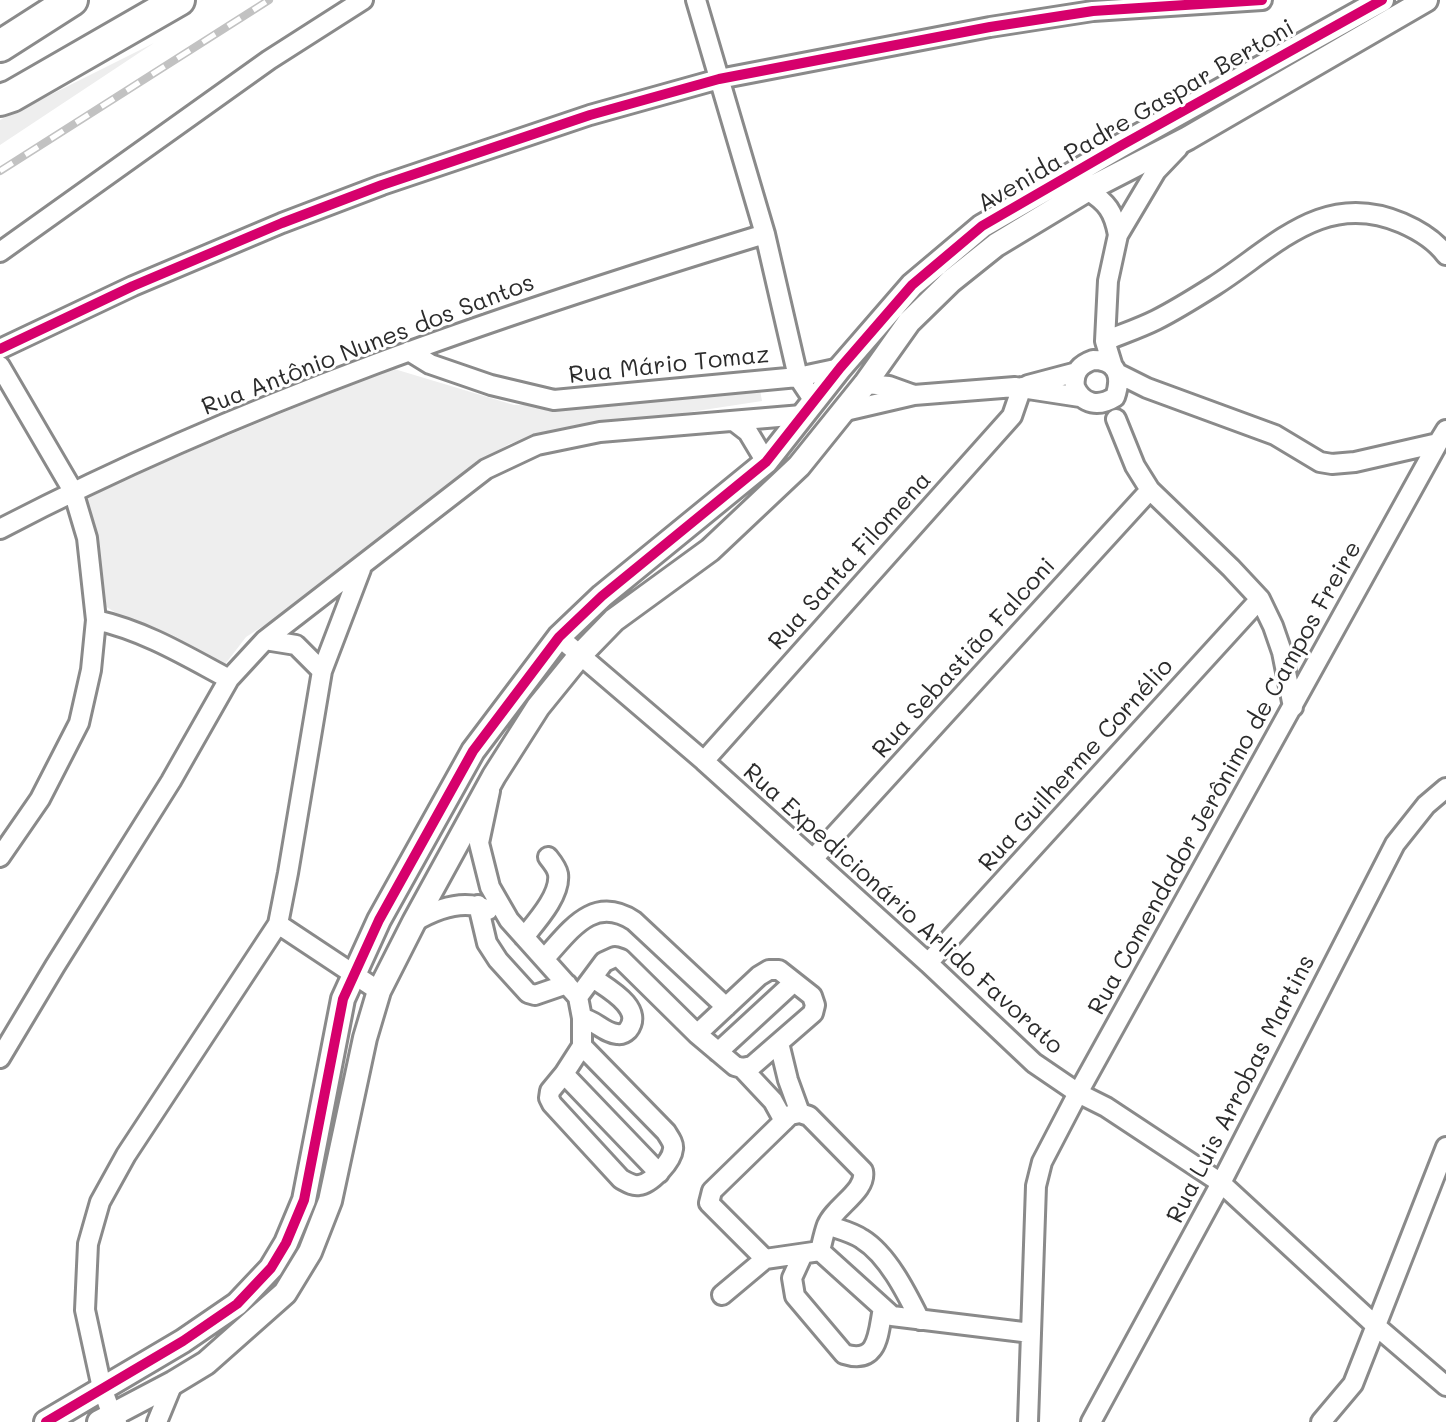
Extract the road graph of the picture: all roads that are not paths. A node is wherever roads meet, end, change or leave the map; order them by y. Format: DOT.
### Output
graph roads {
  1 [pos="72,0"];
  2 [pos="179,0"];
  3 [pos="363,0"];
  4 [pos="696,0"];
  5 [pos="1262,0"];
  6 [pos="1426,0"];
  7 [pos="1371,2"];
  8 [pos="0,46"];
  9 [pos="719,79"];
  10 [pos="0,100"];
  11 [pos="1188,138"];
  12 [pos="1087,190"];
  13 [pos="765,234"];
  14 [pos="1118,235"];
  15 [pos="0,252"];
  16 [pos="1446,255"];
  17 [pos="1105,341"];
  18 [pos="0,349"];
  19 [pos="409,351"];
  20 [pos="1093,360"];
  21 [pos="0,366"];
  22 [pos="840,368"];
  23 [pos="1115,370"];
  24 [pos="1077,372"];
  25 [pos="798,377"];
  26 [pos="865,384"];
  27 [pos="1022,387"];
  28 [pos="1147,388"];
  29 [pos="914,395"];
  30 [pos="1080,397"];
  31 [pos="1110,398"];
  32 [pos="808,408"];
  33 [pos="841,412"];
  34 [pos="735,422"];
  35 [pos="1442,436"];
  36 [pos="766,462"];
  37 [pos="1150,490"];
  38 [pos="73,491"];
  39 [pos="0,529"];
  40 [pos="362,566"];
  41 [pos="1260,599"];
  42 [pos="96,620"];
  43 [pos="559,637"];
  44 [pos="265,640"];
  45 [pos="581,654"];
  46 [pos="322,671"];
  47 [pos="229,679"];
  48 [pos="1293,707"];
  49 [pos="704,761"];
  50 [pos="494,776"];
  51 [pos="1446,788"];
  52 [pos="1,851"];
  53 [pos="548,857"];
  54 [pos="813,859"];
  55 [pos="478,905"];
  56 [pos="509,920"];
  57 [pos="414,922"];
  58 [pos="278,924"];
  59 [pos="524,937"];
  60 [pos="544,959"];
  61 [pos="928,963"];
  62 [pos="353,974"];
  63 [pos="593,978"];
  64 [pos="794,982"];
  65 [pos="379,991"];
  66 [pos="572,991"];
  67 [pos="726,1007"];
  68 [pos="582,1018"];
  69 [pos="697,1034"];
  70 [pos="779,1043"];
  71 [pos="582,1046"];
  72 [pos="718,1052"];
  73 [pos="0,1058"];
  74 [pos="742,1068"];
  75 [pos="564,1074"];
  76 [pos="1078,1093"];
  77 [pos="792,1117"];
  78 [pos="1446,1147"];
  79 [pos="659,1173"];
  80 [pos="1221,1183"];
  81 [pos="827,1225"];
  82 [pos="811,1253"];
  83 [pos="765,1259"];
  84 [pos="722,1295"];
  85 [pos="883,1308"];
  86 [pos="920,1320"];
  87 [pos="1376,1326"];
  88 [pos="1031,1333"];
  89 [pos="173,1383"];
  90 [pos="1446,1386"];
  91 [pos="102,1388"];
  92 [pos="110,1420"];
  93 [pos="46,1422"];
  94 [pos="157,1422"];
  95 [pos="1028,1422"];
  96 [pos="1091,1422"];
  97 [pos="1321,1422"];
  1 -- 8 [label="highway"];
  2 -- 10 [label="highway"];
  3 -- 15 [label="street"];
  4 -- 9 [label="street"];
  5 -- 9 [label="street"];
  6 -- 11 [label="street, Avenida Padre Gaspar Bertoni"];
  7 -- 22 [label="street, Avenida Padre Gaspar Bertoni"];
  9 -- 13 [label="street"];
  9 -- 18 [label="street"];
  11 -- 12 [label="street, Avenida Padre Gaspar Bertoni"];
  11 -- 14 [label="street"];
  12 -- 14 [label="street"];
  12 -- 26 [label="street, Avenida Padre Gaspar Bertoni"];
  13 -- 19 [label="street, Rua Antônio Nunes dos Santos"];
  13 -- 25 [label="street"];
  14 -- 17 [label="street"];
  16 -- 17 [label="street"];
  17 -- 20 [label="street"];
  17 -- 23 [label="street"];
  19 -- 25 [label="street, Rua Mário Tomaz"];
  19 -- 38 [label="street, Rua Antônio Nunes dos Santos"];
  20 -- 23 [label="street"];
  20 -- 24 [label="street"];
  21 -- 38 [label="street"];
  22 -- 25 [label="street, Rua Mário Tomaz"];
  22 -- 26 [label="street"];
  22 -- 32 [label="street, Avenida Padre Gaspar Bertoni"];
  23 -- 28 [label="street"];
  23 -- 31 [label="street"];
  24 -- 27 [label="street"];
  24 -- 30 [label="street"];
  25 -- 32 [label="street, Rua Mário Tomaz"];
  26 -- 29 [label="street"];
  26 -- 33 [label="street, Avenida Padre Gaspar Bertoni"];
  27 -- 29 [label="street"];
  27 -- 30 [label="street"];
  27 -- 49 [label="street, Rua Santa Filomena"];
  28 -- 31 [label="street"];
  28 -- 35 [label="street"];
  29 -- 33 [label="street"];
  30 -- 31 [label="street"];
  31 -- 37 [label="street"];
  32 -- 33 [label="street"];
  32 -- 34 [label="street"];
  32 -- 36 [label="street, Avenida Padre Gaspar Bertoni"];
  33 -- 45 [label="street, Avenida Padre Gaspar Bertoni"];
  34 -- 36 [label="street"];
  34 -- 40 [label="street"];
  35 -- 48 [label="street, Rua Comendador Jerônimo de Campos Freire"];
  36 -- 43 [label="street, Avenida Padre Gaspar Bertoni"];
  37 -- 41 [label="street"];
  37 -- 54 [label="street, Rua Sebastião Falconi"];
  38 -- 39 [label="street, Rua Antônio Nunes dos Santos"];
  38 -- 42 [label="street"];
  40 -- 44 [label="street"];
  40 -- 46 [label="street"];
  41 -- 48 [label="street"];
  41 -- 61 [label="street, Rua Guilherme Cornélio"];
  42 -- 47 [label="street"];
  42 -- 52 [label="street"];
  43 -- 45 [label="street, Rua Expedicionário Arlido Favorato"];
  43 -- 62 [label="street, Avenida Padre Gaspar Bertoni"];
  44 -- 46 [label="street"];
  44 -- 47 [label="street"];
  45 -- 49 [label="street, Rua Expedicionário Arlido Favorato"];
  45 -- 50 [label="street, Avenida Padre Gaspar Bertoni"];
  46 -- 58 [label="street"];
  47 -- 73 [label="street"];
  48 -- 76 [label="street, Rua Comendador Jerônimo de Campos Freire"];
  49 -- 54 [label="street, Rua Expedicionário Arlido Favorato"];
  50 -- 56 [label="street"];
  50 -- 57 [label="street, Avenida Padre Gaspar Bertoni"];
  51 -- 80 [label="street, Rua Luis Arrobas Martins"];
  53 -- 59 [label="street"];
  54 -- 61 [label="street, Rua Expedicionário Arlido Favorato"];
  55 -- 56 [label="street"];
  55 -- 57 [label="street"];
  55 -- 66 [label="street"];
  56 -- 59 [label="street"];
  57 -- 65 [label="street, Avenida Padre Gaspar Bertoni"];
  58 -- 62 [label="street"];
  58 -- 91 [label="street"];
  59 -- 60 [label="street"];
  60 -- 66 [label="street"];
  60 -- 67 [label="street"];
  61 -- 76 [label="street, Rua Expedicionário Arlido Favorato"];
  62 -- 65 [label="street"];
  62 -- 91 [label="street, Avenida Padre Gaspar Bertoni"];
  63 -- 66 [label="street"];
  63 -- 68 [label="street"];
  63 -- 69 [label="street"];
  64 -- 67 [label="street"];
  64 -- 70 [label="street"];
  64 -- 72 [label="street"];
  65 -- 89 [label="street, Avenida Padre Gaspar Bertoni"];
  66 -- 68 [label="street"];
  67 -- 69 [label="street"];
  68 -- 71 [label="street"];
  69 -- 72 [label="street"];
  70 -- 74 [label="street"];
  70 -- 77 [label="street"];
  71 -- 75 [label="street"];
  71 -- 79 [label="street"];
  72 -- 74 [label="street"];
  74 -- 77 [label="street"];
  75 -- 79 [label="street"];
  75 -- 79 [label="street"];
  76 -- 80 [label="street, Rua Expedicionário Arlido Favorato"];
  76 -- 88 [label="street, Rua Comendador Jerônimo de Campos Freire"];
  77 -- 81 [label="street"];
  77 -- 83 [label="street"];
  78 -- 87 [label="street"];
  80 -- 87 [label="street, Rua Expedicionário Arlido Favorato"];
  80 -- 96 [label="street, Rua Luis Arrobas Martins"];
  81 -- 82 [label="street"];
  81 -- 86 [label="street"];
  82 -- 83 [label="street"];
  82 -- 85 [label="street"];
  82 -- 85 [label="street"];
  83 -- 84 [label="street"];
  85 -- 86 [label="street"];
  86 -- 88 [label="street"];
  87 -- 90 [label="street, Rua Expedicionário Arlido Favorato"];
  87 -- 97 [label="street"];
  88 -- 95 [label="street, Rua Comendador Jerônimo de Campos Freire"];
  89 -- 92 [label="street, Avenida Padre Gaspar Bertoni"];
  89 -- 94 [label="street"];
  91 -- 92 [label="street"];
  91 -- 93 [label="street, Avenida Padre Gaspar Bertoni"];
}
